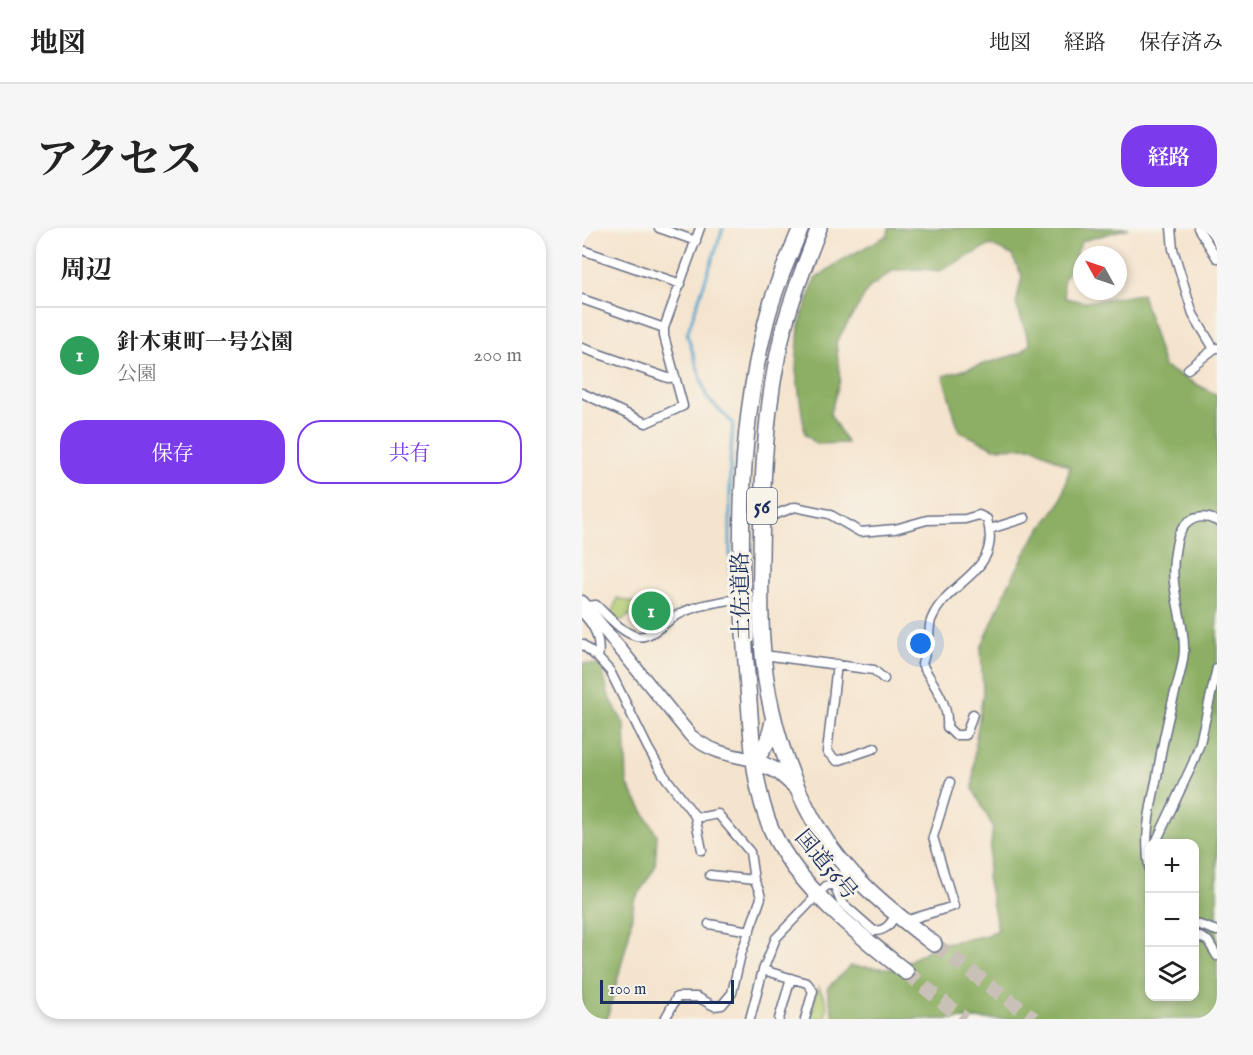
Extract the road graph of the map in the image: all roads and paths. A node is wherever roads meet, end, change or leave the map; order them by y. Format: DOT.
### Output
graph roads {
  1 [pos="659,228"];
  2 [pos="700,228"];
  3 [pos="801,228"];
  4 [pos="819,228"];
  5 [pos="1171,228"];
  6 [pos="1198,228"];
  7 [pos="696,241"];
  8 [pos="582,250"];
  9 [pos="1217,258"];
  10 [pos="681,284"];
  11 [pos="582,300"];
  12 [pos="664,328"];
  13 [pos="582,348"];
  14 [pos="1216,349"];
  15 [pos="1188,369"];
  16 [pos="674,377"];
  17 [pos="582,393"];
  18 [pos="1025,518"];
  19 [pos="761,520"];
  20 [pos="1217,521"];
  21 [pos="990,529"];
  22 [pos="743,598"];
  23 [pos="583,607"];
  24 [pos="582,644"];
  25 [pos="764,655"];
  26 [pos="598,658"];
  27 [pos="837,664"];
  28 [pos="1217,668"];
  29 [pos="884,679"];
  30 [pos="973,714"];
  31 [pos="774,719"];
  32 [pos="875,748"];
  33 [pos="754,760"];
  34 [pos="950,782"];
  35 [pos="796,787"];
  36 [pos="695,816"];
  37 [pos="1147,839"];
  38 [pos="1157,839"];
  39 [pos="702,850"];
  40 [pos="710,875"];
  41 [pos="754,880"];
  42 [pos="818,894"];
  43 [pos="900,918"];
  44 [pos="709,924"];
  45 [pos="1199,925"];
  46 [pos="750,931"];
  47 [pos="1217,932"];
  48 [pos="1199,936"];
  49 [pos="934,944"];
  50 [pos="1217,956"];
  51 [pos="764,969"];
  52 [pos="906,972"];
  53 [pos="791,978"];
  54 [pos="665,1019"];
  55 [pos="750,1019"];
  56 [pos="779,1019"];
  57 [pos="805,1019"];
  1 -- 7 [label="street"];
  2 -- 7 [label="street"];
  3 -- 22 [label="highway, 土佐道路 / 56"];
  4 -- 19 [label="highway, 土佐道路 / 56"];
  5 -- 14 [label="street"];
  6 -- 9 [label="street"];
  7 -- 10 [label="street"];
  8 -- 10 [label="street"];
  10 -- 12 [label="street"];
  11 -- 12 [label="street"];
  12 -- 16 [label="street"];
  13 -- 16 [label="street"];
  14 -- 15 [label="street"];
  16 -- 17 [label="street"];
  18 -- 21 [label="street"];
  19 -- 21 [label="street"];
  19 -- 25 [label="highway, 土佐道路 / 56"];
  20 -- 37 [label="street"];
  21 -- 30 [label="street"];
  22 -- 23 [label="street"];
  22 -- 33 [label="highway, 土佐道路 / 56"];
  23 -- 26 [label="street"];
  23 -- 33 [label="street"];
  24 -- 26 [label="street"];
  25 -- 27 [label="street"];
  25 -- 31 [label="highway, 土佐道路 / 56"];
  26 -- 36 [label="street"];
  27 -- 29 [label="street"];
  27 -- 32 [label="street"];
  28 -- 38 [label="street"];
  31 -- 33 [label="highway"];
  31 -- 35 [label="highway, 土佐道路 / 56"];
  33 -- 35 [label="highway"];
  33 -- 42 [label="highway, 国道56号 / 56"];
  34 -- 43 [label="street"];
  35 -- 43 [label="highway, 国道56号 / 56"];
  36 -- 39 [label="street"];
  36 -- 41 [label="street"];
  40 -- 41 [label="street"];
  41 -- 46 [label="street"];
  42 -- 43 [label="street"];
  42 -- 51 [label="street"];
  42 -- 52 [label="highway, 国道56号 / 56"];
  43 -- 49 [label="highway, 国道56号 / 56"];
  44 -- 46 [label="street"];
  45 -- 47 [label="street"];
  46 -- 54 [label="street"];
  48 -- 50 [label="street"];
  51 -- 53 [label="street"];
  51 -- 55 [label="street"];
  53 -- 56 [label="street"];
  53 -- 57 [label="street"];
}
